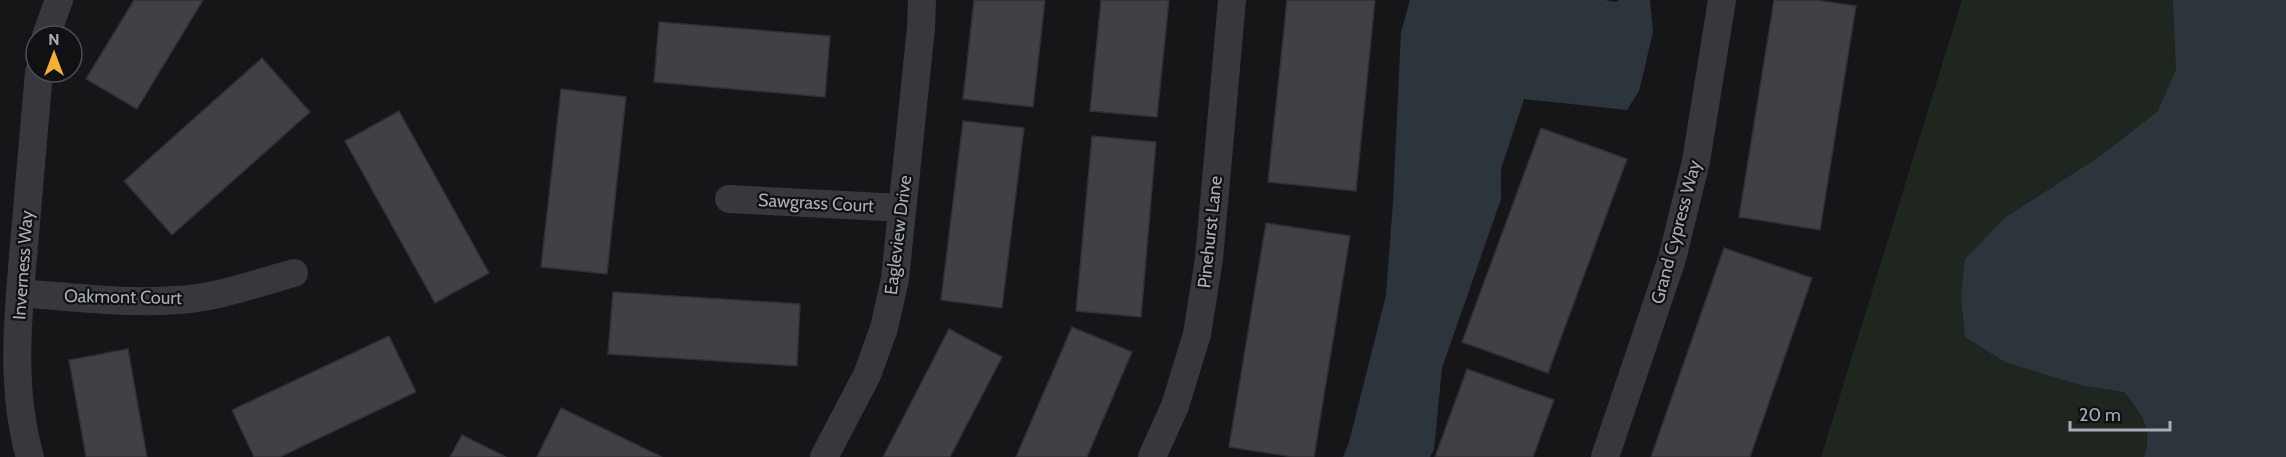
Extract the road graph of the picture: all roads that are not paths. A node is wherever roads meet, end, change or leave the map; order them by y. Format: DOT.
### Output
graph roads {
  1 [pos="59,0"];
  2 [pos="922,0"];
  3 [pos="1232,0"];
  4 [pos="1722,0"];
  5 [pos="50,24"];
  6 [pos="38,84"];
  7 [pos="729,198"];
  8 [pos="902,208"];
  9 [pos="294,273"];
  10 [pos="20,293"];
  11 [pos="30,457"];
  12 [pos="824,457"];
  13 [pos="1152,457"];
  14 [pos="1605,457"];
  1 -- 5 [label="street"];
  2 -- 8 [label="street, Eagleview Drive"];
  3 -- 13 [label="street, Pinehurst Lane"];
  4 -- 14 [label="street, Grand Cypress Way"];
  6 -- 10 [label="street, Inverness Way"];
  7 -- 8 [label="street, Sawgrass Court"];
  8 -- 12 [label="street, Eagleview Drive"];
  9 -- 10 [label="street, Oakmont Court"];
  10 -- 11 [label="street, Inverness Way"];
}
